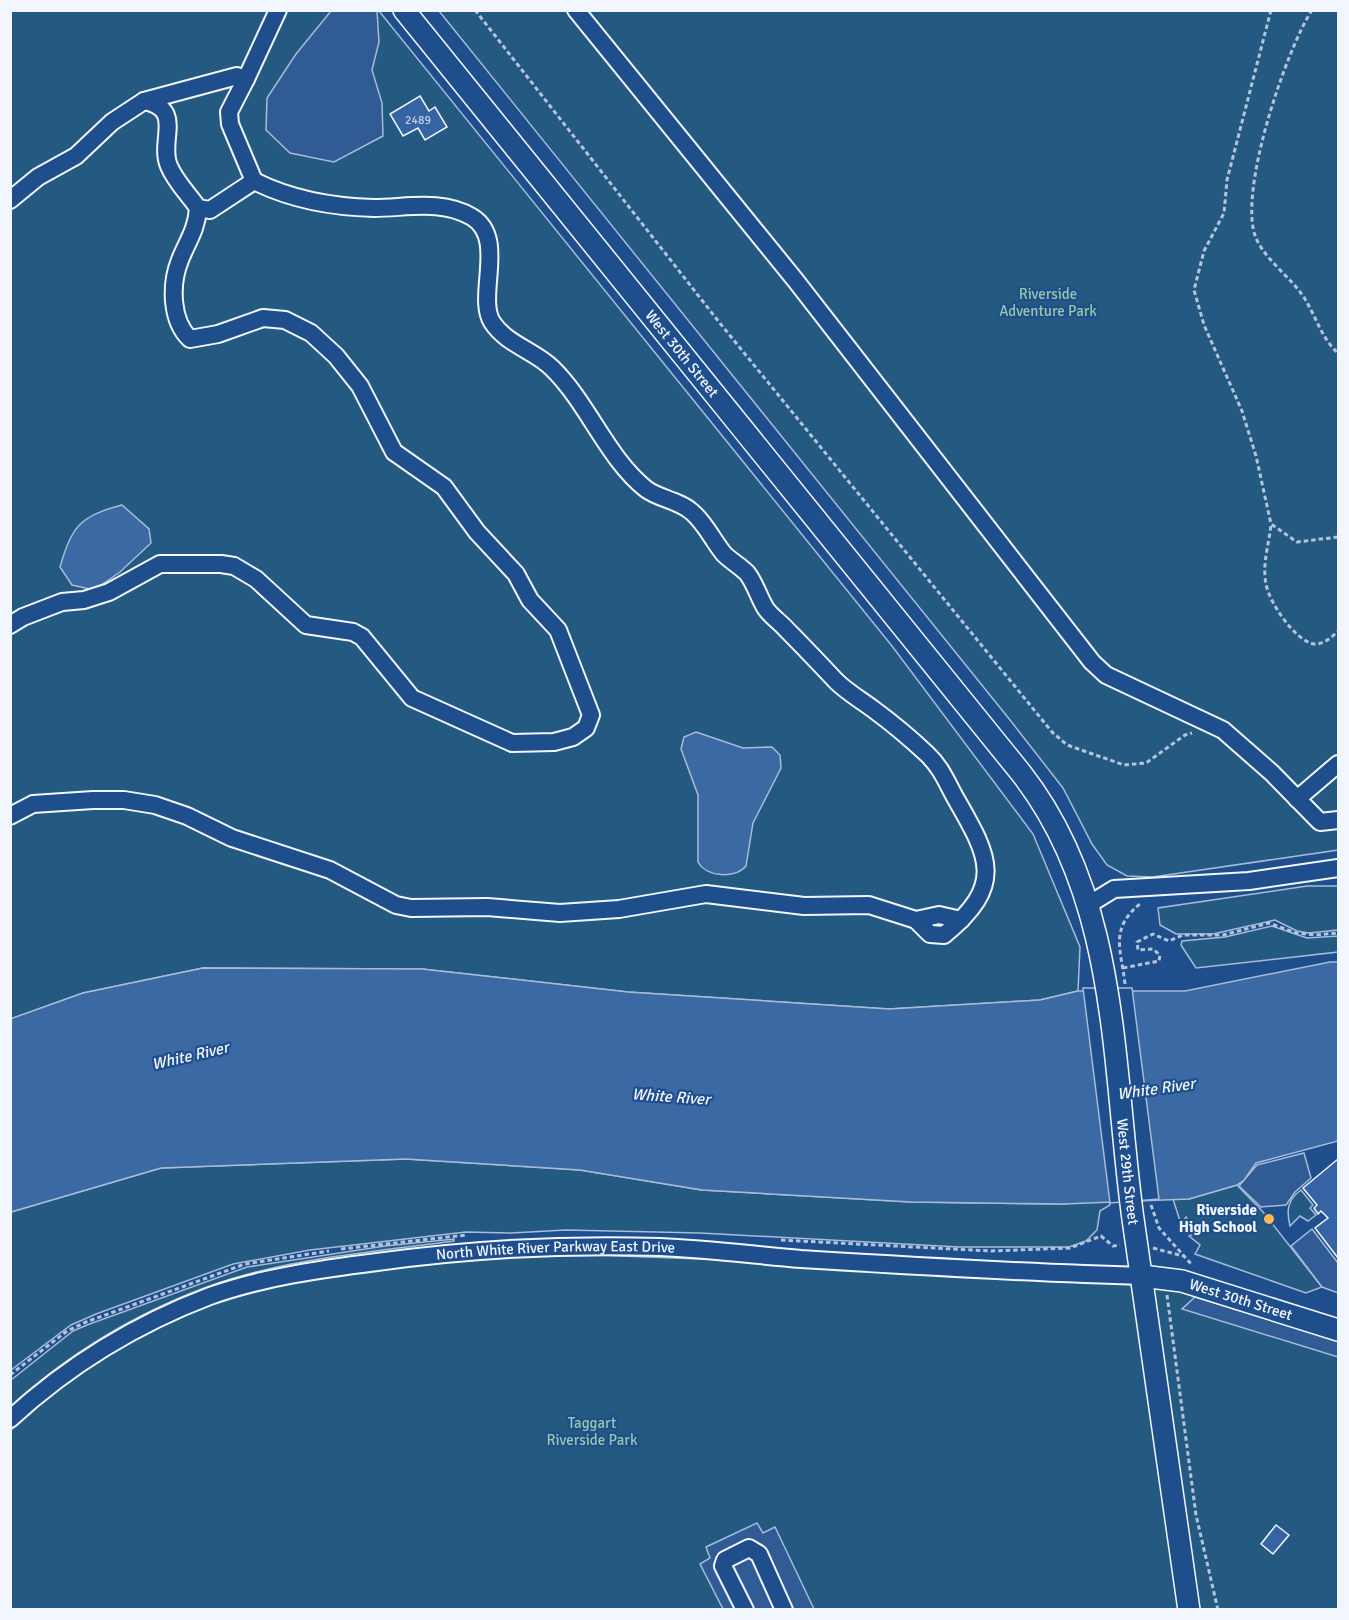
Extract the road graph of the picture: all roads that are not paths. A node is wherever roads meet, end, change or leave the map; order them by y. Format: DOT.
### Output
graph roads {
  1 [pos="278,10"];
  2 [pos="404,10"];
  3 [pos="576,10"];
  4 [pos="246,79"];
  5 [pos="154,101"];
  6 [pos="255,181"];
  7 [pos="10,200"];
  8 [pos="202,214"];
  9 [pos="10,625"];
  10 [pos="959,699"];
  11 [pos="1194,716"];
  12 [pos="1203,731"];
  13 [pos="1338,764"];
  14 [pos="1297,799"];
  15 [pos="10,816"];
  16 [pos="1338,820"];
  17 [pos="1338,868"];
  18 [pos="1088,905"];
  19 [pos="1142,1276"];
  20 [pos="1338,1330"];
  21 [pos="10,1419"];
  22 [pos="744,1610"];
  23 [pos="784,1610"];
  24 [pos="1189,1610"];
  1 -- 4 [label="street"];
  2 -- 10 [label="main road, West 30th Street"];
  3 -- 11 [label="street"];
  4 -- 5 [label="street"];
  4 -- 6 [label="street"];
  5 -- 7 [label="street"];
  5 -- 8 [label="street"];
  6 -- 8 [label="street"];
  6 -- 15 [label="street"];
  8 -- 9 [label="street"];
  10 -- 18 [label="main road, West 29th Street"];
  11 -- 12 [label="street"];
  11 -- 14 [label="street"];
  13 -- 14 [label="street"];
  14 -- 16 [label="street"];
  17 -- 18 [label="street"];
  18 -- 19 [label="main road, West 29th Street"];
  19 -- 20 [label="main road, West 30th Street"];
  19 -- 21 [label="street, North White River Parkway East Drive"];
  19 -- 24 [label="main road, West 29th Street"];
  22 -- 23 [label="street"];
}
